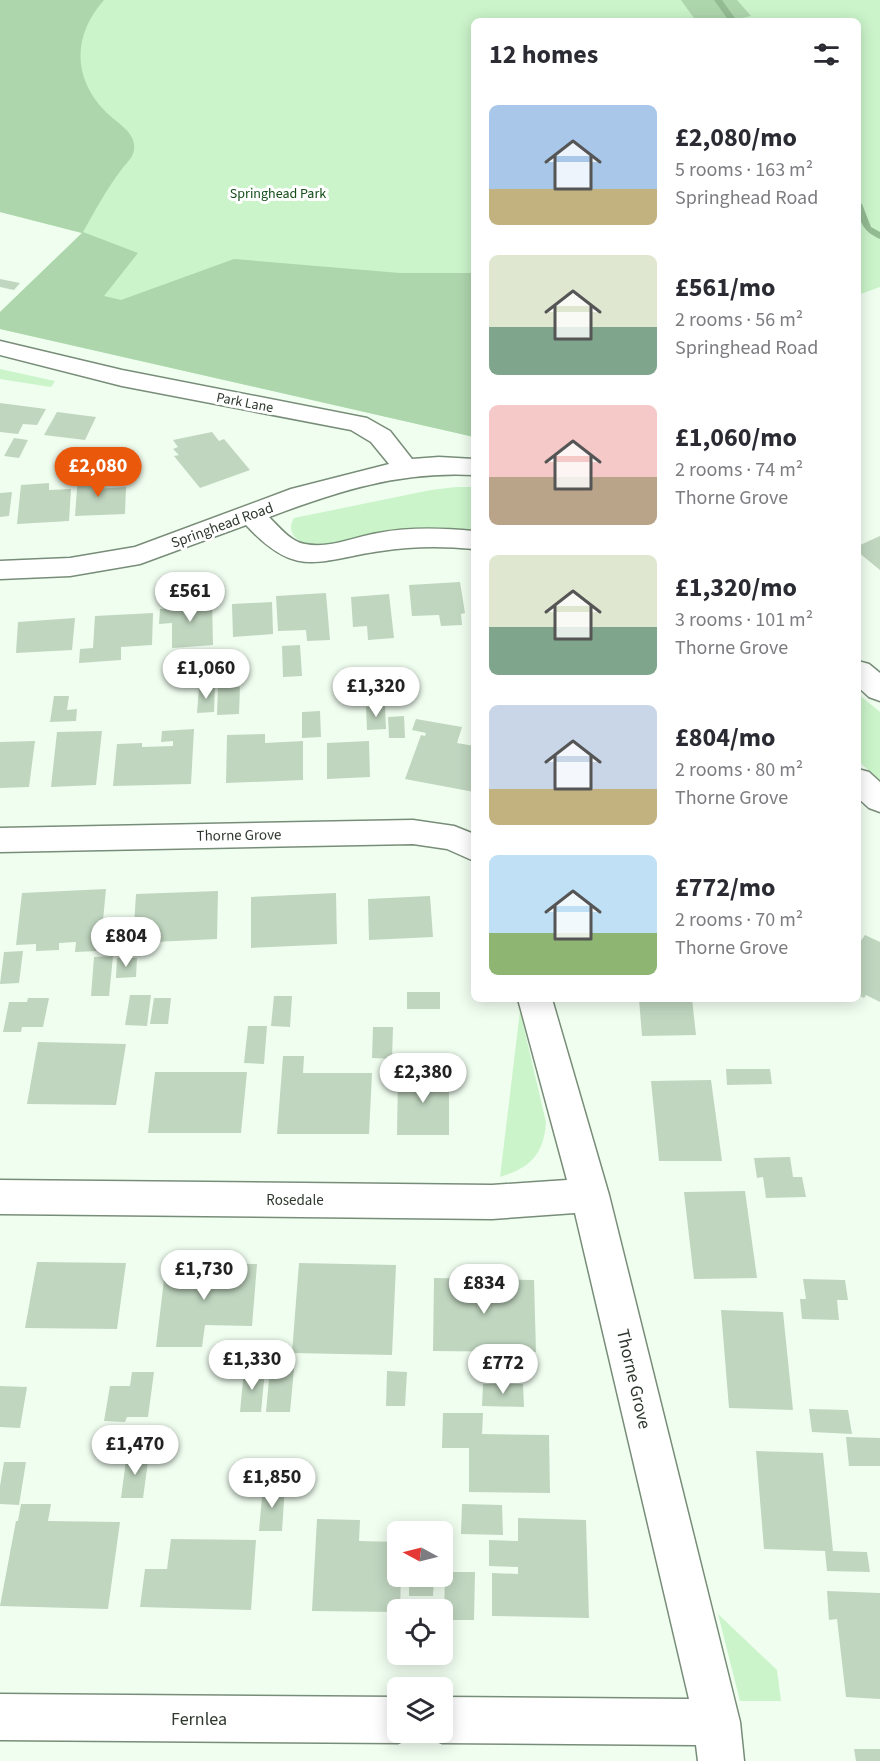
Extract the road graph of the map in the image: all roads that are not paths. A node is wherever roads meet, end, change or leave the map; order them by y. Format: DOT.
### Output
graph roads {
  1 [pos="0,348"];
  2 [pos="471,467"];
  3 [pos="405,468"];
  4 [pos="251,514"];
  5 [pos="471,540"];
  6 [pos="0,570"];
  7 [pos="861,674"];
  8 [pos="880,690"];
  9 [pos="861,783"];
  10 [pos="880,800"];
  11 [pos="0,840"];
  12 [pos="471,847"];
  13 [pos="536,1002"];
  14 [pos="590,1195"];
  15 [pos="0,1197"];
  16 [pos="0,1718"];
  17 [pos="387,1720"];
  18 [pos="453,1721"];
  19 [pos="719,1742"];
  1 -- 3 [label="street, Park Lane"];
  2 -- 3 [label="street"];
  3 -- 4 [label="street, Springhead Road"];
  4 -- 5 [label="street"];
  4 -- 6 [label="street, Springhead Road"];
  7 -- 8 [label="street"];
  9 -- 10 [label="street"];
  11 -- 12 [label="street, Thorne Grove"];
  13 -- 14 [label="street, Thorne Grove"];
  14 -- 15 [label="street, Rosedale"];
  14 -- 19 [label="street, Thorne Grove"];
  16 -- 17 [label="street, Fernlea"];
  18 -- 19 [label="street"];
}
